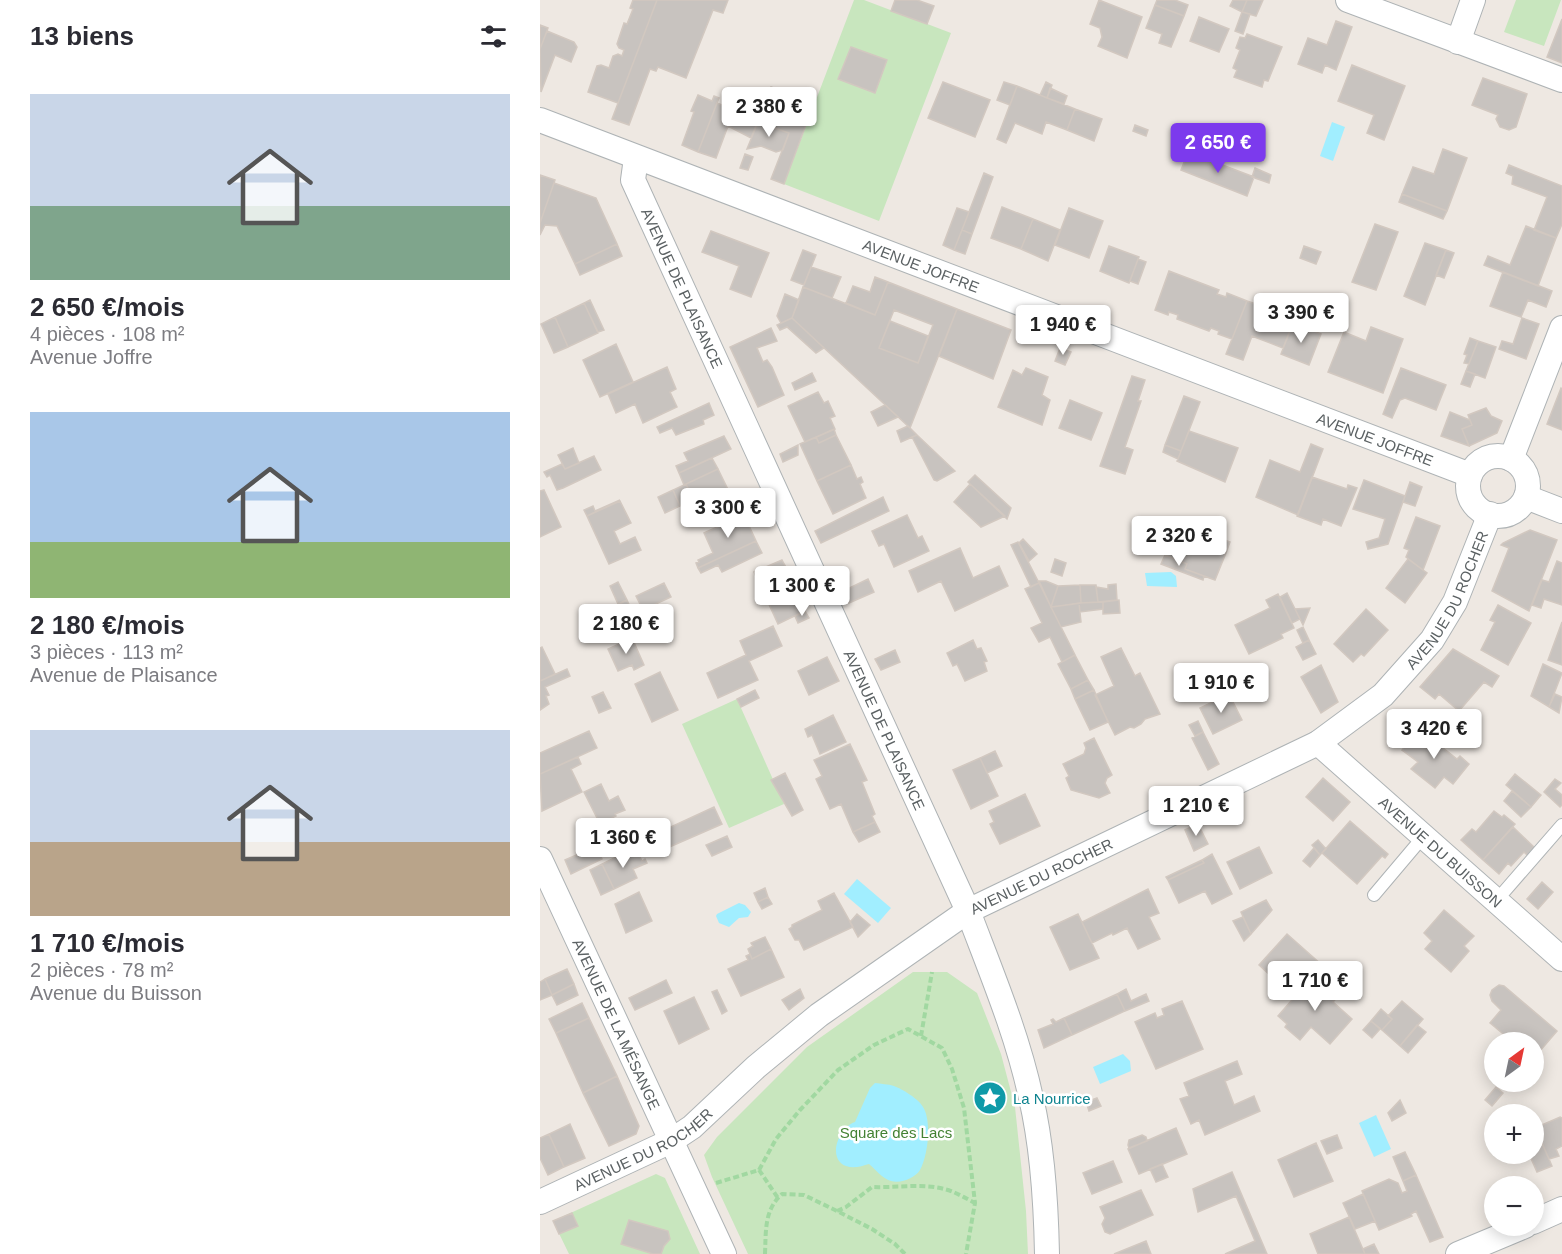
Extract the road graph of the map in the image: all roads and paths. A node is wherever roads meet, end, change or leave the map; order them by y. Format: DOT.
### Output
graph roads {
  1 [pos="1348,0"];
  2 [pos="1473,0"];
  3 [pos="1458,42"];
  4 [pos="1562,80"];
  5 [pos="540,120"];
  6 [pos="636,158"];
  7 [pos="1562,328"];
  8 [pos="1511,459"];
  9 [pos="1470,475"];
  10 [pos="1526,497"];
  11 [pos="1562,511"];
  12 [pos="1490,514"];
  13 [pos="1318,743"];
  14 [pos="1562,825"];
  15 [pos="1424,837"];
  16 [pos="540,859"];
  17 [pos="1374,895"];
  18 [pos="1496,901"];
  19 [pos="968,911"];
  20 [pos="1562,959"];
  21 [pos="932,972"];
  22 [pos="921,1036"];
  23 [pos="671,1141"];
  24 [pos="759,1170"];
  25 [pos="715,1183"];
  26 [pos="778,1198"];
  27 [pos="540,1202"];
  28 [pos="975,1203"];
  29 [pos="1562,1209"];
  30 [pos="837,1211"];
  31 [pos="1544,1217"];
  32 [pos="1501,1236"];
  33 [pos="724,1254"];
  34 [pos="765,1254"];
  35 [pos="904,1254"];
  36 [pos="966,1254"];
  37 [pos="1047,1254"];
  38 [pos="1458,1254"];
  1 -- 3 [label="street"];
  2 -- 3 [label="street"];
  3 -- 4 [label="street"];
  5 -- 6 [label="street, AVENUE JOFFRE"];
  6 -- 9 [label="street, AVENUE JOFFRE"];
  6 -- 19 [label="street, AVENUE DE PLAISANCE"];
  7 -- 8 [label="street"];
  8 -- 9 [label="street"];
  8 -- 10 [label="street"];
  9 -- 12 [label="street"];
  10 -- 11 [label="street"];
  10 -- 12 [label="street"];
  12 -- 13 [label="street, AVENUE DU ROCHER"];
  13 -- 15 [label="street, AVENUE DU BUISSON"];
  13 -- 19 [label="street, AVENUE DU ROCHER"];
  14 -- 18 [label="lane"];
  15 -- 17 [label="lane"];
  15 -- 18 [label="street, AVENUE DU BUISSON"];
  16 -- 23 [label="street, AVENUE DE LA MÉSANGE"];
  18 -- 20 [label="street, AVENUE DU BUISSON"];
  19 -- 23 [label="street, AVENUE DU ROCHER"];
  19 -- 37 [label="street, AVENUE DE PLAISANCE"];
  21 -- 22 [label="path"];
  22 -- 24 [label="path"];
  22 -- 28 [label="path"];
  23 -- 27 [label="street, AVENUE DU ROCHER"];
  23 -- 33 [label="street, AVENUE DE LA MÉSANGE"];
  24 -- 25 [label="path"];
  24 -- 26 [label="path"];
  26 -- 30 [label="path"];
  26 -- 34 [label="path"];
  28 -- 30 [label="path"];
  28 -- 36 [label="path"];
  29 -- 31 [label="street"];
  30 -- 35 [label="path"];
  32 -- 38 [label="street"];
}
